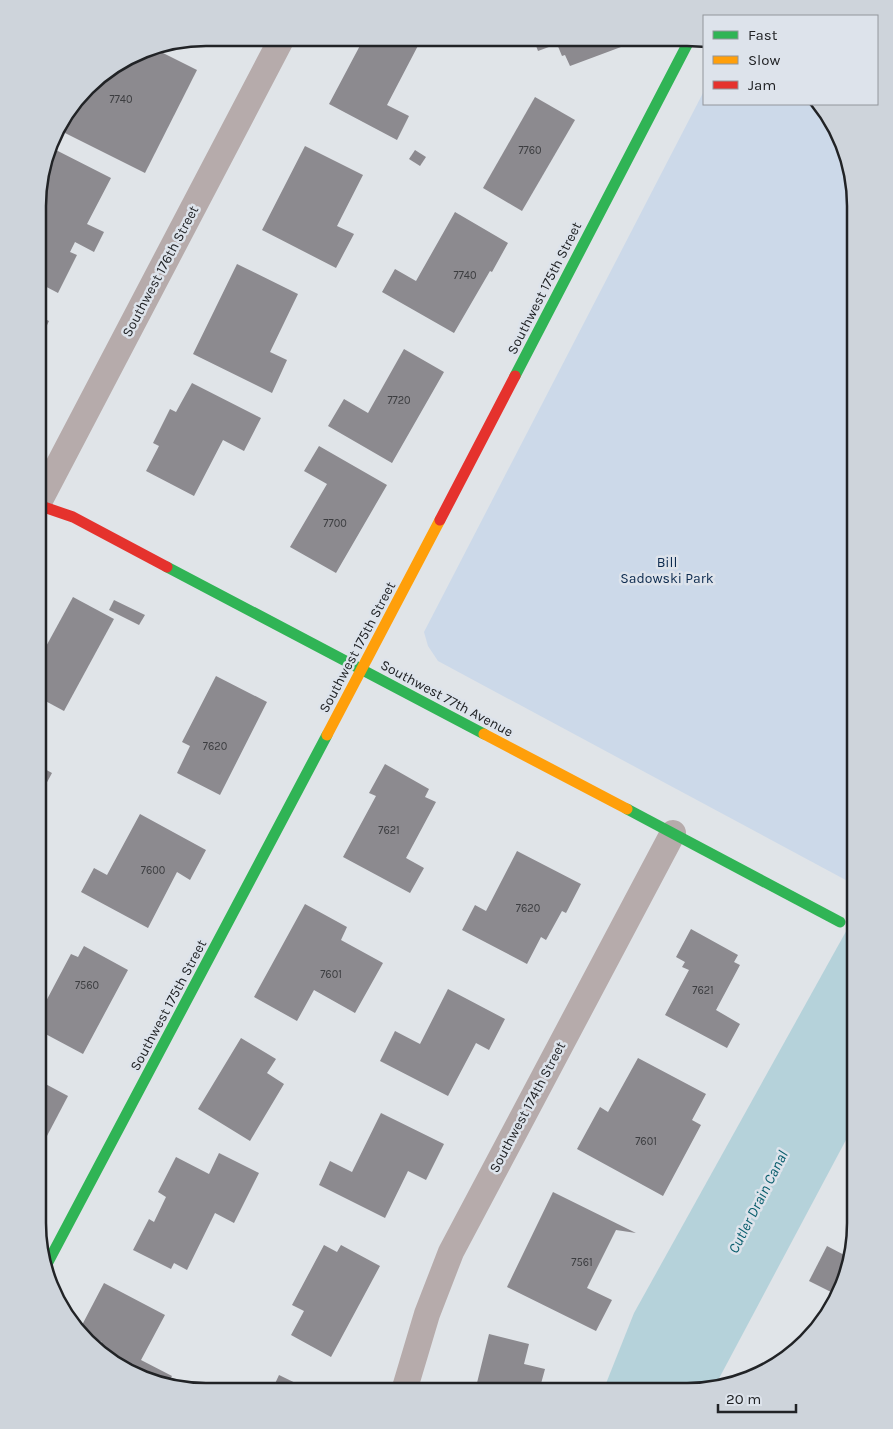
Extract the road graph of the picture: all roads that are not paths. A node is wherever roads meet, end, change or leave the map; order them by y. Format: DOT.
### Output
graph roads {
  1 [pos="278,46"];
  2 [pos="686,46"];
  3 [pos="46,489"];
  4 [pos="46,507"];
  5 [pos="362,670"];
  6 [pos="673,833"];
  7 [pos="840,922"];
  8 [pos="50,1258"];
  9 [pos="406,1383"];
  1 -- 3 [label="street, Southwest 176th Street"];
  2 -- 5 [label="street, Southwest 175th Street"];
  4 -- 5 [label="street, Southwest 77th Avenue"];
  5 -- 6 [label="street, Southwest 77th Avenue"];
  5 -- 8 [label="street, Southwest 175th Street"];
  6 -- 7 [label="street, Southwest 77th Avenue"];
  6 -- 9 [label="street, Southwest 174th Street"];
}
